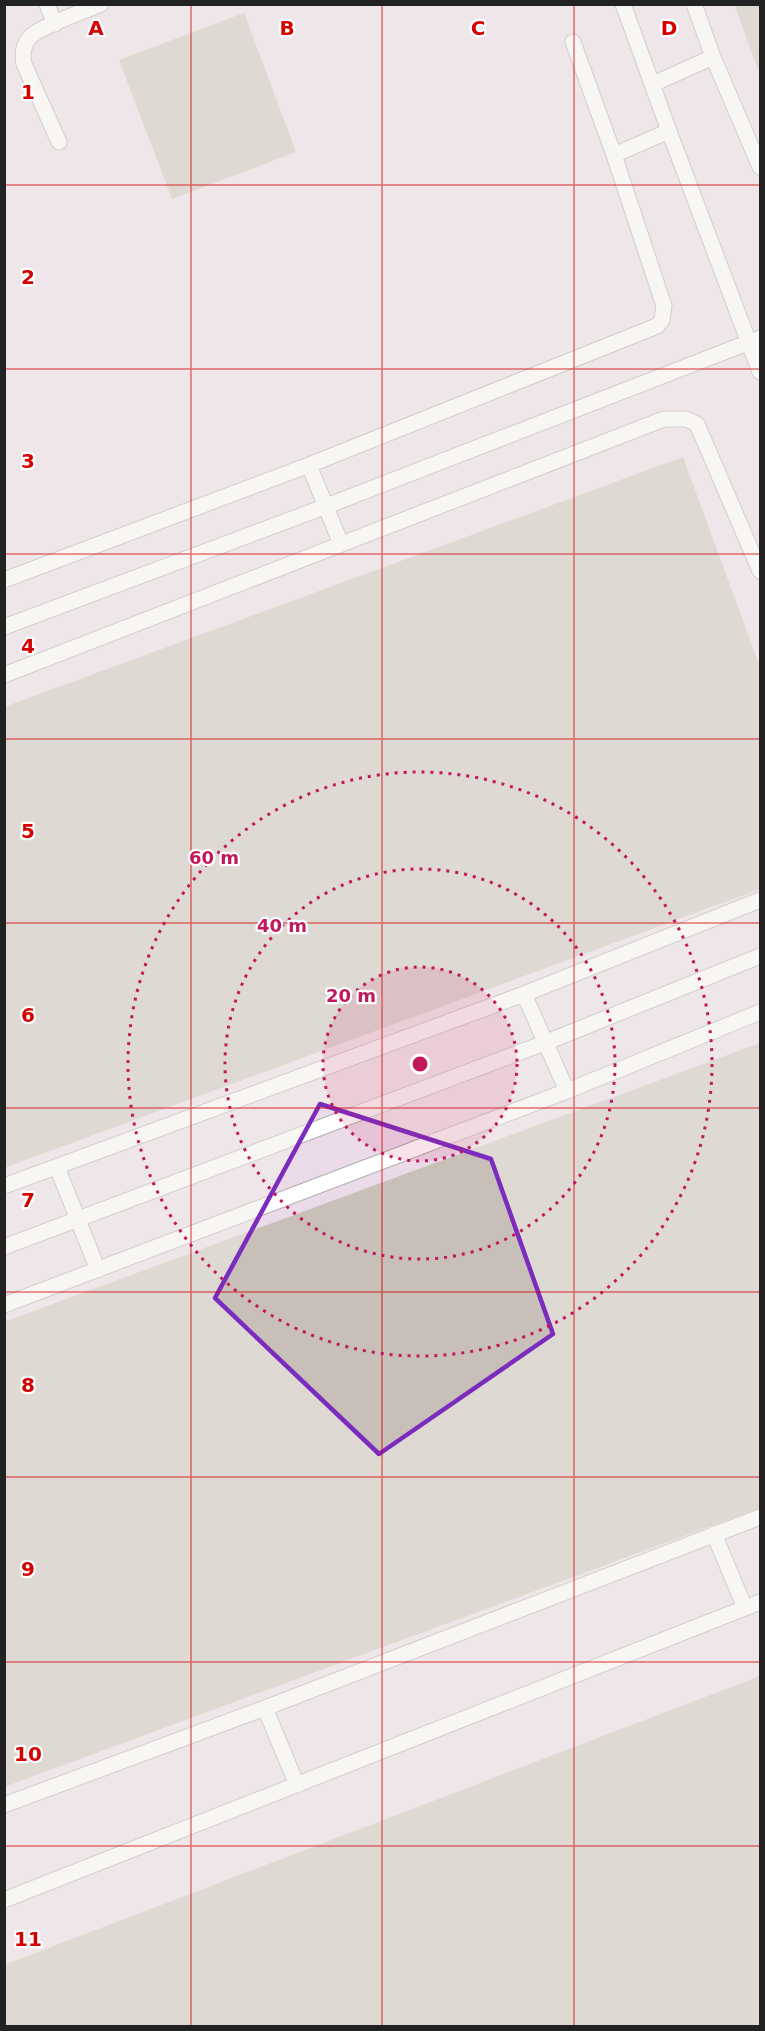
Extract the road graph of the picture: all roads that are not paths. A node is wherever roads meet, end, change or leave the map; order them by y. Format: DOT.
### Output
graph roads {
  1 [pos="47,4"];
  2 [pos="101,4"];
  3 [pos="623,4"];
  4 [pos="694,4"];
  5 [pos="54,24"];
  6 [pos="573,42"];
  7 [pos="713,57"];
  8 [pos="653,84"];
  9 [pos="669,131"];
  10 [pos="59,142"];
  11 [pos="614,155"];
  12 [pos="760,167"];
  13 [pos="755,340"];
  14 [pos="760,372"];
  15 [pos="309,465"];
  16 [pos="324,507"];
  17 [pos="341,544"];
  18 [pos="760,571"];
  19 [pos="4,580"];
  20 [pos="4,627"];
  21 [pos="4,675"];
  22 [pos="760,900"];
  23 [pos="760,956"];
  24 [pos="524,994"];
  25 [pos="760,1012"];
  26 [pos="547,1042"];
  27 [pos="567,1091"];
  28 [pos="57,1167"];
  29 [pos="4,1186"];
  30 [pos="77,1220"];
  31 [pos="4,1247"];
  32 [pos="98,1270"];
  33 [pos="4,1305"];
  34 [pos="760,1516"];
  35 [pos="714,1534"];
  36 [pos="760,1602"];
  37 [pos="745,1608"];
  38 [pos="266,1708"];
  39 [pos="297,1785"];
  40 [pos="4,1805"];
  41 [pos="4,1900"];
  1 -- 5 [label="lane"];
  2 -- 5 [label="lane"];
  3 -- 8 [label="lane"];
  4 -- 7 [label="lane"];
  5 -- 10 [label="lane"];
  6 -- 11 [label="lane"];
  7 -- 8 [label="lane"];
  7 -- 12 [label="lane"];
  8 -- 9 [label="lane"];
  9 -- 11 [label="lane"];
  9 -- 13 [label="lane"];
  11 -- 15 [label="lane"];
  13 -- 14 [label="lane"];
  13 -- 16 [label="lane"];
  15 -- 16 [label="lane"];
  15 -- 19 [label="lane"];
  16 -- 17 [label="lane"];
  16 -- 20 [label="lane"];
  17 -- 18 [label="lane"];
  17 -- 21 [label="lane"];
  22 -- 24 [label="lane"];
  23 -- 26 [label="lane"];
  24 -- 26 [label="lane"];
  24 -- 28 [label="lane"];
  25 -- 27 [label="lane"];
  26 -- 27 [label="lane"];
  26 -- 30 [label="lane"];
  27 -- 32 [label="lane"];
  28 -- 29 [label="lane"];
  28 -- 30 [label="lane"];
  30 -- 31 [label="lane"];
  30 -- 32 [label="lane"];
  32 -- 33 [label="lane"];
  34 -- 35 [label="lane"];
  35 -- 37 [label="lane"];
  35 -- 38 [label="lane"];
  36 -- 37 [label="lane"];
  37 -- 39 [label="lane"];
  38 -- 39 [label="lane"];
  38 -- 40 [label="lane"];
  39 -- 41 [label="lane"];
}
